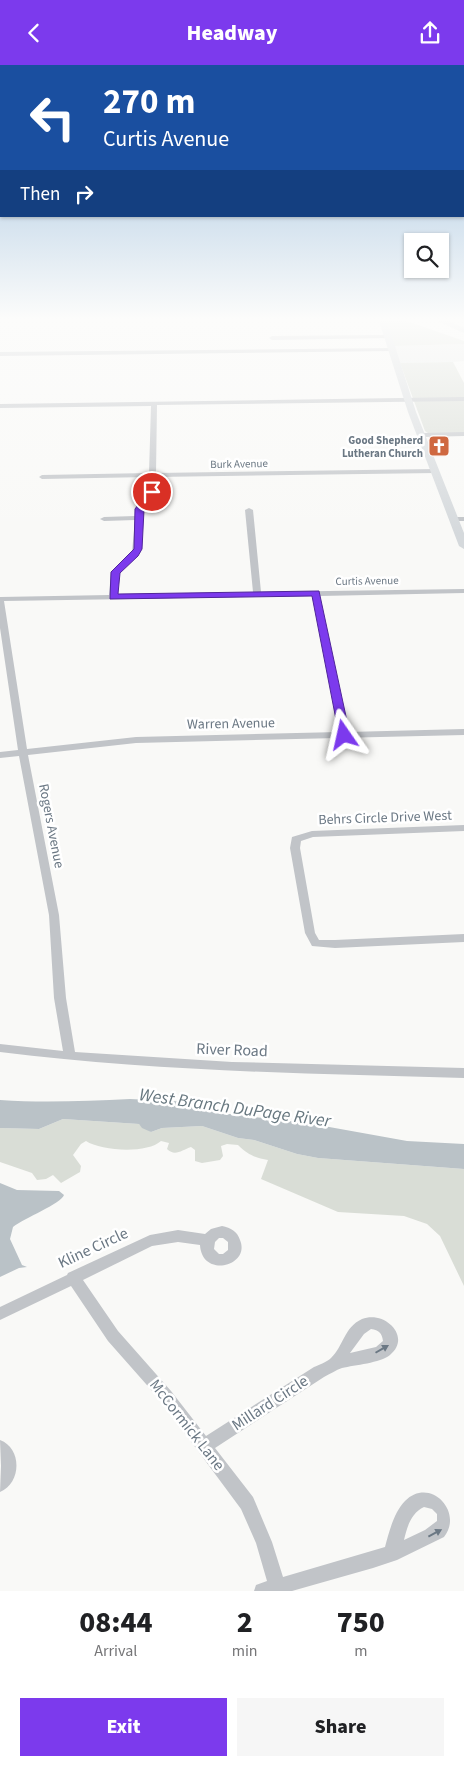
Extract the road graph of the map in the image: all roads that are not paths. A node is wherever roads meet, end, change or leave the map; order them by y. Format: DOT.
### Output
graph roads {
  1 [pos="407,392"];
  2 [pos="464,399"];
  3 [pos="410,400"];
  4 [pos="154,403"];
  5 [pos="0,406"];
  6 [pos="464,434"];
  7 [pos="423,435"];
  8 [pos="436,471"];
  9 [pos="152,476"];
  10 [pos="42,477"];
  11 [pos="249,510"];
  12 [pos="139,518"];
  13 [pos="104,519"];
  14 [pos="459,519"];
  15 [pos="464,546"];
  16 [pos="464,591"];
  17 [pos="316,593"];
  18 [pos="257,594"];
  19 [pos="113,597"];
  20 [pos="0,600"];
  21 [pos="464,733"];
  22 [pos="344,735"];
  23 [pos="23,752"];
  24 [pos="0,755"];
  25 [pos="464,828"];
  26 [pos="464,938"];
  27 [pos="0,1049"];
  28 [pos="70,1057"];
  29 [pos="464,1073"];
  30 [pos="207,1240"];
  31 [pos="73,1277"];
  32 [pos="0,1314"];
  33 [pos="336,1363"];
  34 [pos="204,1446"];
  35 [pos="0,1447"];
  36 [pos="0,1484"];
  37 [pos="390,1553"];
  38 [pos="270,1588"];
  1 -- 3 [label="main road"];
  2 -- 3 [label="street"];
  3 -- 4 [label="street"];
  3 -- 7 [label="main road"];
  4 -- 5 [label="street"];
  4 -- 9 [label="street"];
  6 -- 7 [label="street"];
  7 -- 8 [label="main road"];
  8 -- 9 [label="street, Burk Avenue"];
  8 -- 14 [label="main road"];
  9 -- 10 [label="street, Burk Avenue"];
  9 -- 12 [label="street"];
  11 -- 18 [label="street"];
  12 -- 13 [label="street"];
  12 -- 19 [label="street"];
  14 -- 15 [label="main road"];
  16 -- 17 [label="street, Curtis Avenue"];
  17 -- 18 [label="street, Curtis Avenue"];
  17 -- 22 [label="street"];
  18 -- 19 [label="street, Curtis Avenue"];
  19 -- 20 [label="street, Curtis Avenue"];
  20 -- 23 [label="street, Rogers Avenue"];
  21 -- 22 [label="street, Warren Avenue"];
  22 -- 23 [label="street, Warren Avenue"];
  23 -- 24 [label="street, Warren Avenue"];
  23 -- 28 [label="street, Rogers Avenue"];
  25 -- 26 [label="street, Behrs Circle Drive West"];
  27 -- 28 [label="street, River Road"];
  28 -- 29 [label="street, River Road"];
  30 -- 31 [label="street, Kline Circle"];
  31 -- 32 [label="street, Kline Circle"];
  31 -- 34 [label="street, McCormick Lane"];
  33 -- 34 [label="street, Millard Circle"];
  34 -- 38 [label="street, McCormick Lane"];
  35 -- 36 [label="street"];
  37 -- 38 [label="street"];
}
